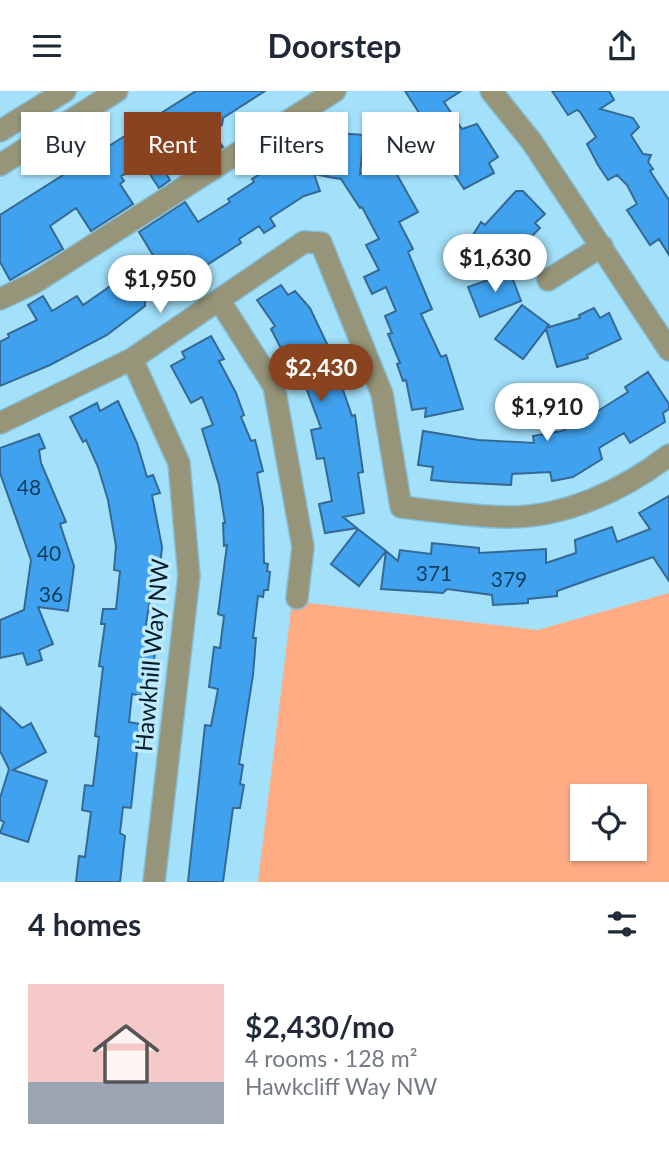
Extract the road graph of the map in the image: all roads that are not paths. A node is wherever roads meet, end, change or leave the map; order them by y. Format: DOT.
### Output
graph roads {
  1 [pos="65,91"];
  2 [pos="117,91"];
  3 [pos="335,91"];
  4 [pos="491,91"];
  5 [pos="509,91"];
  6 [pos="84,112"];
  7 [pos="8,127"];
  8 [pos="21,139"];
  9 [pos="532,142"];
  10 [pos="21,152"];
  11 [pos="0,165"];
  12 [pos="601,246"];
  13 [pos="548,281"];
  14 [pos="0,299"];
  15 [pos="219,300"];
  16 [pos="669,350"];
  17 [pos="132,359"];
  18 [pos="0,423"];
  19 [pos="669,454"];
  20 [pos="297,598"];
  21 [pos="155,882"];
  1 -- 7 [label="street"];
  2 -- 6 [label="street"];
  3 -- 14 [label="street"];
  4 -- 9 [label="street"];
  5 -- 9 [label="street"];
  7 -- 8 [label="street"];
  9 -- 12 [label="street"];
  10 -- 11 [label="street"];
  12 -- 13 [label="street"];
  12 -- 16 [label="street"];
  15 -- 17 [label="street"];
  15 -- 19 [label="street"];
  15 -- 20 [label="street"];
  17 -- 18 [label="street"];
  17 -- 21 [label="street, Hawkhill Way NW"];
}
